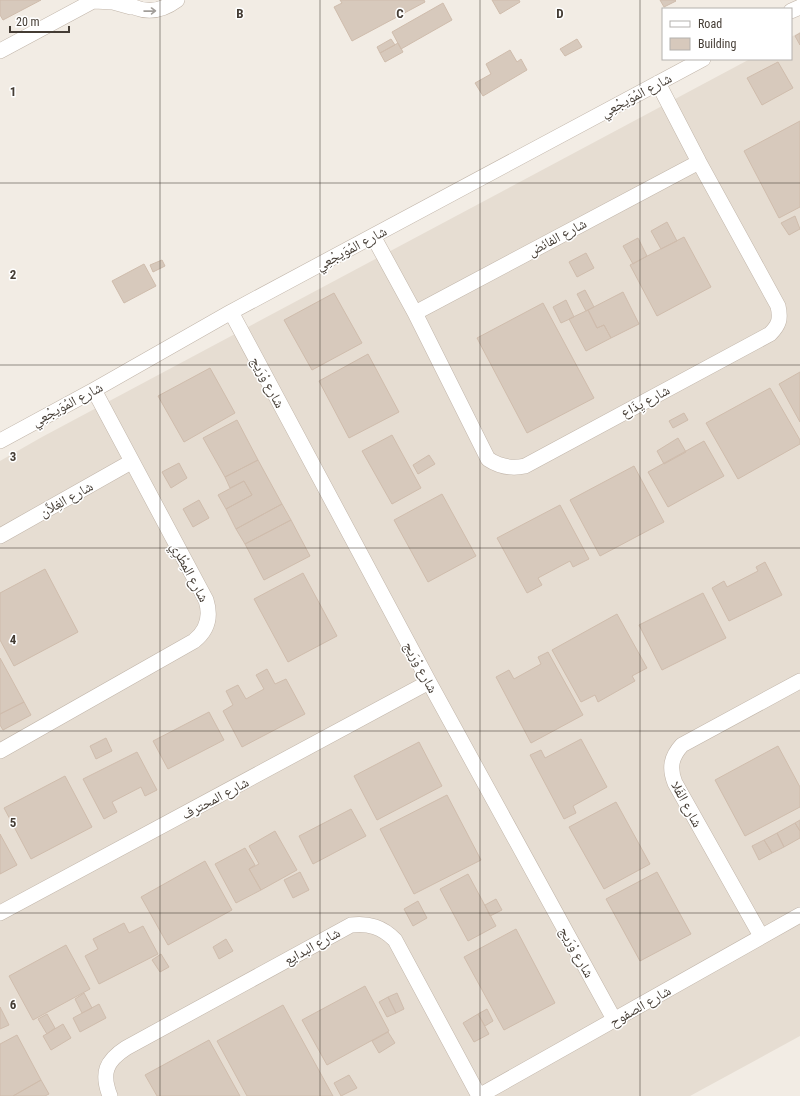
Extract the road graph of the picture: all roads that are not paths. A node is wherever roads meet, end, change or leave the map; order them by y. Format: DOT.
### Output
graph roads {
  1 [pos="177,0"];
  2 [pos="94,1"];
  3 [pos="127,3"];
  4 [pos="0,51"];
  5 [pos="701,60"];
  6 [pos="658,83"];
  7 [pos="699,162"];
  8 [pos="374,236"];
  9 [pos="231,312"];
  10 [pos="415,313"];
  11 [pos="94,390"];
  12 [pos="0,440"];
  13 [pos="131,462"];
  14 [pos="0,536"];
  15 [pos="800,681"];
  16 [pos="429,682"];
  17 [pos="0,751"];
  18 [pos="0,914"];
  19 [pos="800,915"];
  20 [pos="761,936"];
  21 [pos="615,1021"];
  22 [pos="110,1096"];
  23 [pos="479,1096"];
  3 -- 1 [label="street, one-way"];
  2 -- 3 [label="street"];
  2 -- 4 [label="street"];
  5 -- 6 [label="street, شارع المُوَيجْعِي"];
  6 -- 7 [label="street, شارع يِذَاع"];
  6 -- 8 [label="street, شارع المُوَيجْعِي"];
  7 -- 10 [label="street, شارع الفائض"];
  7 -- 10 [label="street, شارع يِذَاع"];
  8 -- 9 [label="street, شارع المُوَيجْعِي"];
  8 -- 10 [label="street, شارع يِذَاع"];
  9 -- 11 [label="street, شارع المُوَيجْعِي"];
  9 -- 16 [label="street, شارع وْرَيج"];
  11 -- 12 [label="street, شارع المُوَيجْعِي"];
  11 -- 13 [label="street, شارع المِطْرِي"];
  13 -- 14 [label="street, شارع الغِلاَّن"];
  13 -- 17 [label="street, شارع المِطْرِي"];
  15 -- 20 [label="street, شارع الفَلا"];
  16 -- 18 [label="street, شارع المحترف"];
  16 -- 21 [label="street, شارع وْرَيج"];
  19 -- 20 [label="street, شارع الصفوح"];
  20 -- 21 [label="street, شارع الصفوح"];
  21 -- 23 [label="street, شارع الصفوح"];
  22 -- 23 [label="street, شارع البدايع"];
}
